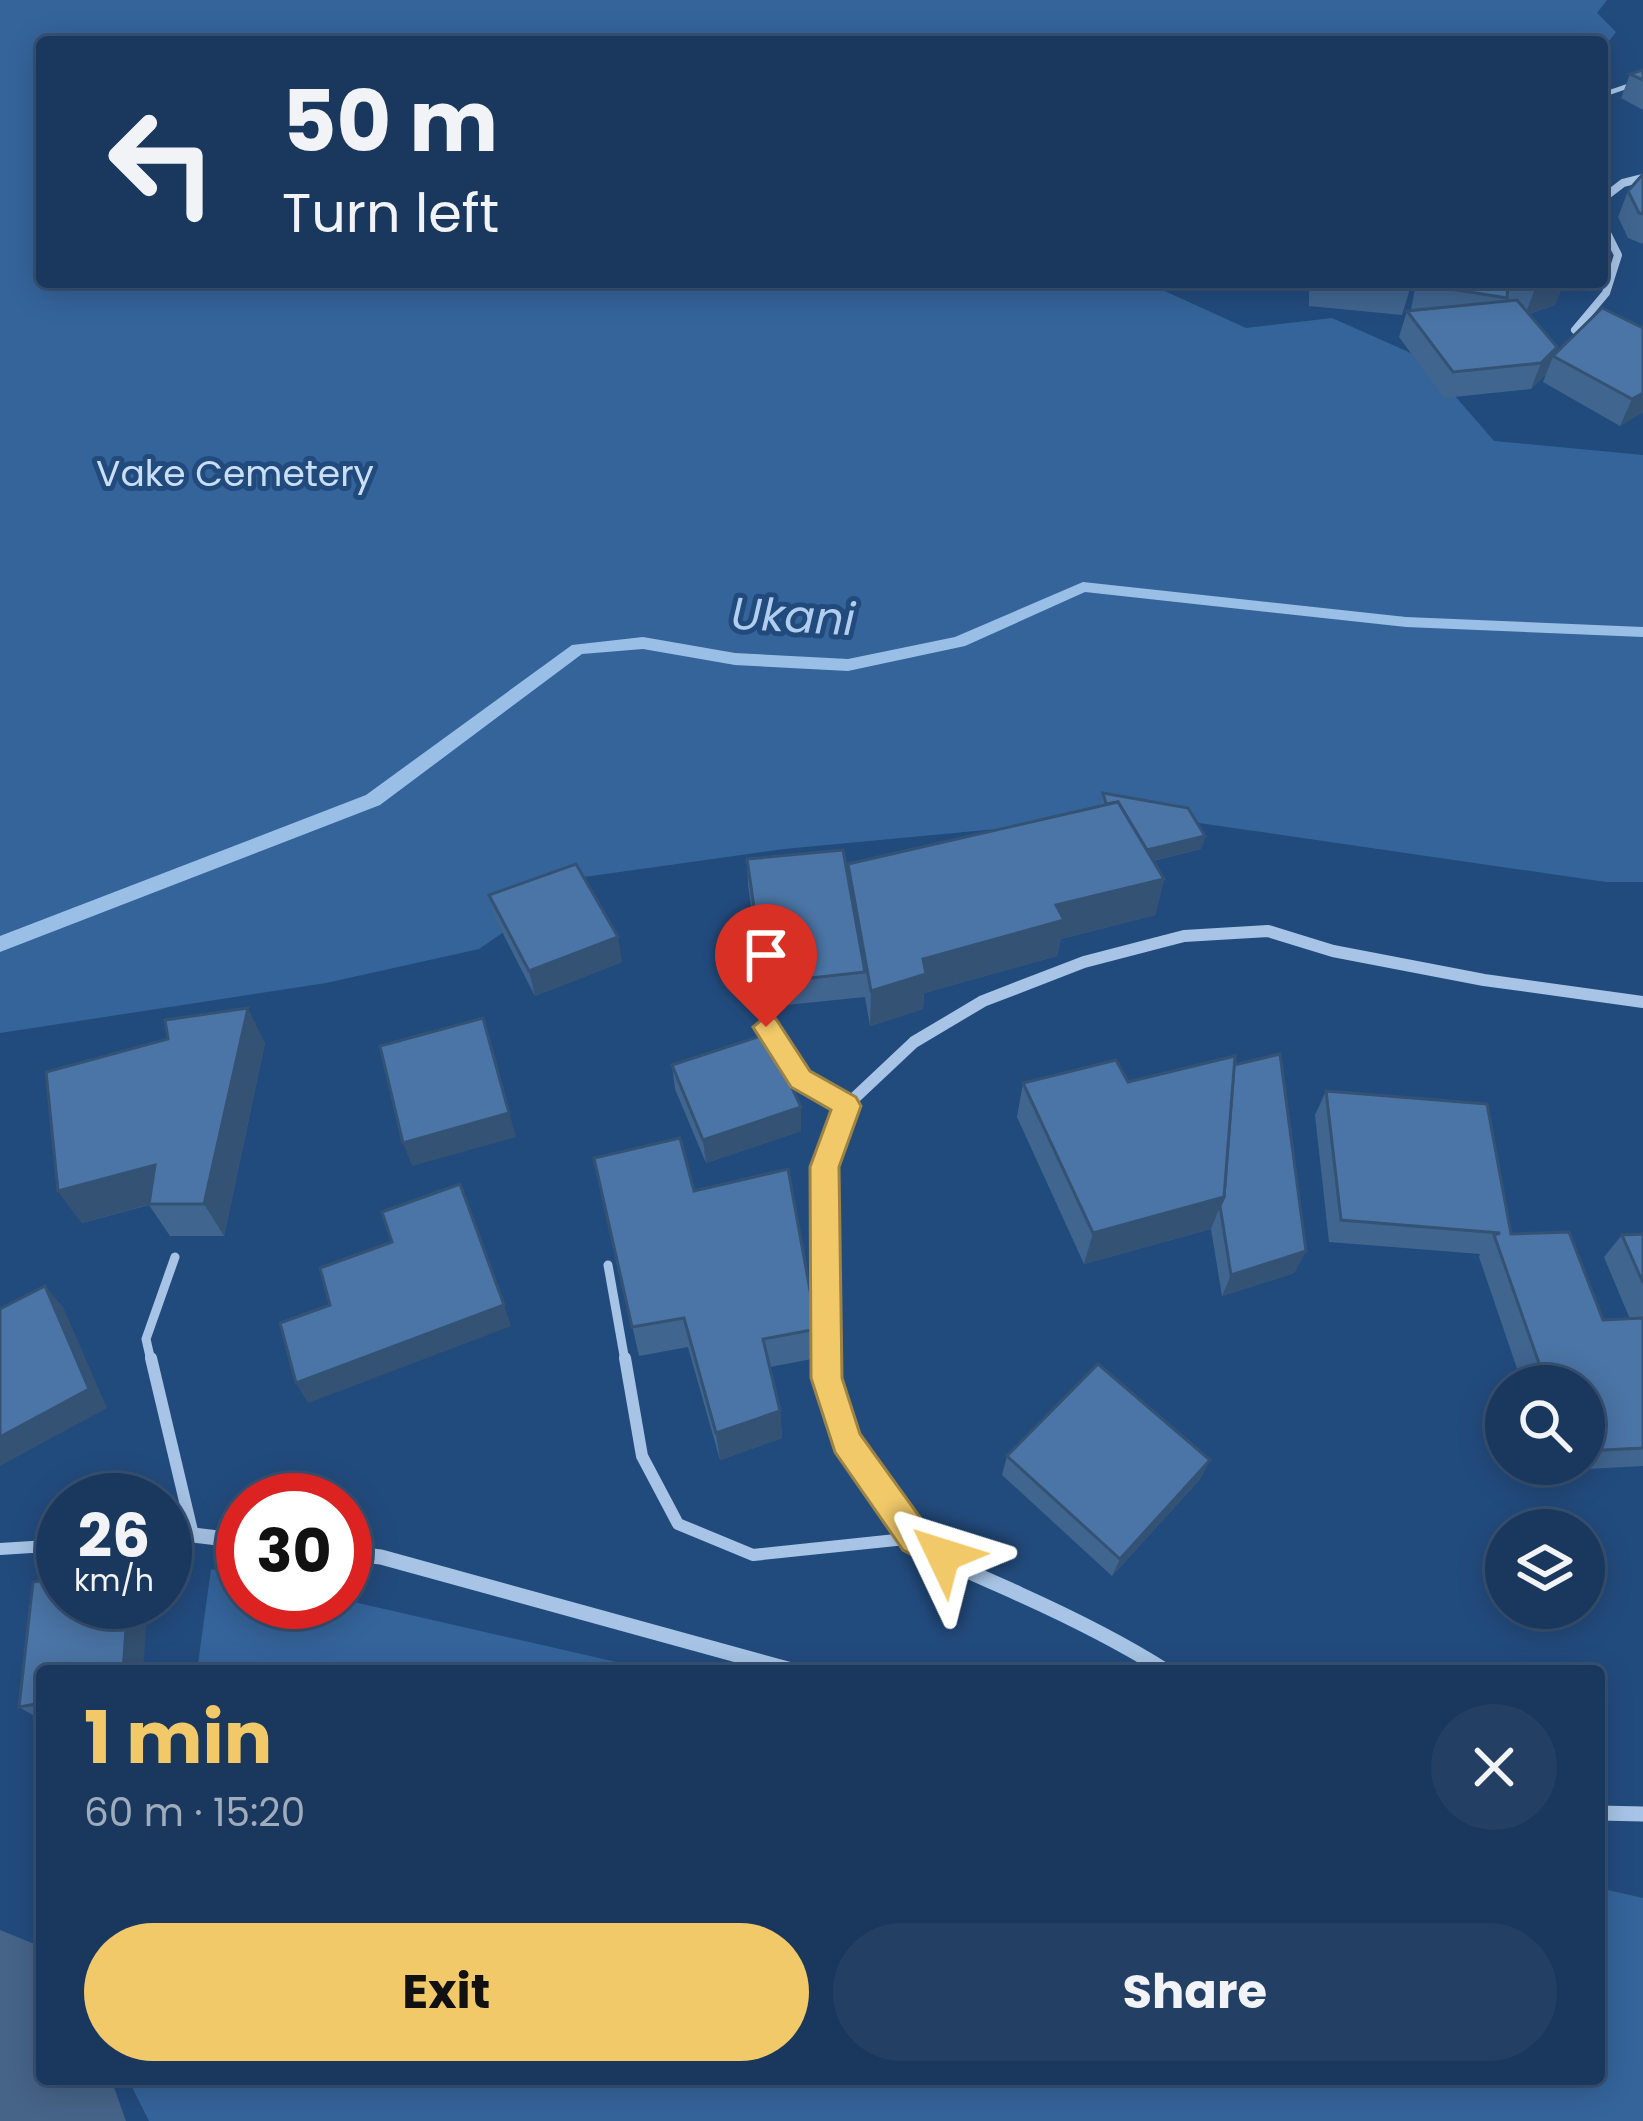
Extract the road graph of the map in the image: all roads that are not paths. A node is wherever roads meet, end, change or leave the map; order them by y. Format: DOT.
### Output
graph roads {
  1 [pos="1643,82"];
  2 [pos="1608,93"];
  3 [pos="1643,178"];
  4 [pos="1608,194"];
  5 [pos="1608,235"];
  6 [pos="1608,286"];
  7 [pos="1608,288"];
  8 [pos="1575,330"];
  9 [pos="1643,1002"];
  10 [pos="766,1027"];
  11 [pos="847,1106"];
  12 [pos="175,1257"];
  13 [pos="608,1265"];
  14 [pos="193,1535"];
  15 [pos="216,1538"];
  16 [pos="915,1538"];
  17 [pos="36,1547"];
  18 [pos="0,1550"];
  19 [pos="372,1556"];
  20 [pos="773,1665"];
  21 [pos="1157,1665"];
  22 [pos="1605,1813"];
  23 [pos="1643,1814"];
  1 -- 2 [label="lane"];
  3 -- 4 [label="street"];
  5 -- 6 [label="street"];
  7 -- 8 [label="street"];
  9 -- 11 [label="street"];
  10 -- 11 [label="lane"];
  11 -- 16 [label="street"];
  12 -- 14 [label="lane"];
  13 -- 16 [label="lane"];
  14 -- 15 [label="street"];
  16 -- 21 [label="street"];
  17 -- 18 [label="lane"];
  19 -- 20 [label="street"];
  22 -- 23 [label="street"];
}
